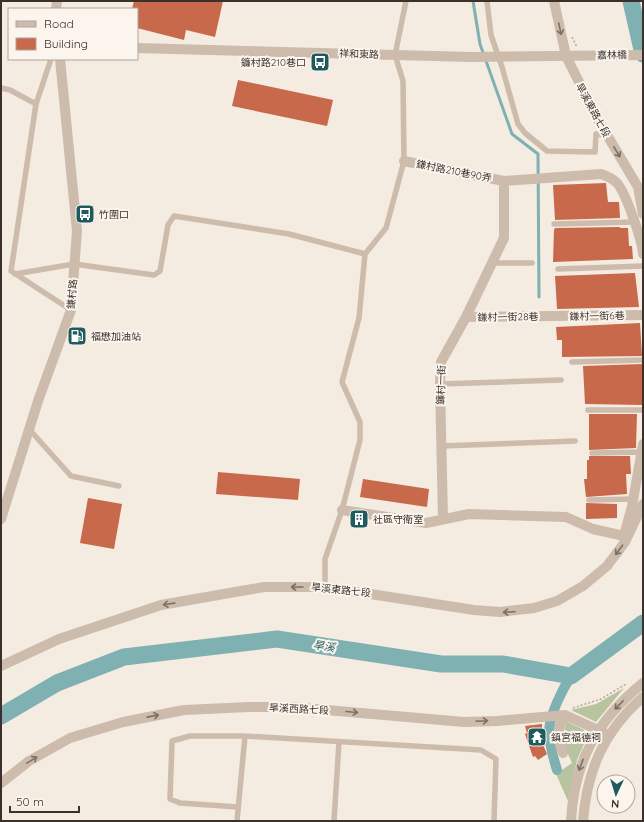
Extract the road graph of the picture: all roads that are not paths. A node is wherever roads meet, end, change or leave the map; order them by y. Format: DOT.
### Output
graph roads {
  1 [pos="406,1"];
  2 [pos="487,1"];
  3 [pos="554,1"];
  4 [pos="138,48"];
  5 [pos="395,55"];
  6 [pos="643,55"];
  7 [pos="566,56"];
  8 [pos="580,56"];
  9 [pos="499,57"];
  10 [pos="51,60"];
  11 [pos="60,60"];
  12 [pos="1,88"];
  13 [pos="36,104"];
  14 [pos="607,134"];
  15 [pos="404,161"];
  16 [pos="504,180"];
  17 [pos="643,214"];
  18 [pos="634,222"];
  19 [pos="554,224"];
  20 [pos="365,254"];
  21 [pos="643,254"];
  22 [pos="492,263"];
  23 [pos="532,263"];
  24 [pos="74,264"];
  25 [pos="643,266"];
  26 [pos="558,269"];
  27 [pos="15,274"];
  28 [pos="71,310"];
  29 [pos="643,315"];
  30 [pos="550,316"];
  31 [pos="466,318"];
  32 [pos="643,360"];
  33 [pos="572,362"];
  34 [pos="561,380"];
  35 [pos="440,384"];
  36 [pos="588,410"];
  37 [pos="643,410"];
  38 [pos="29,428"];
  39 [pos="575,441"];
  40 [pos="441,446"];
  41 [pos="643,448"];
  42 [pos="592,453"];
  43 [pos="120,486"];
  44 [pos="633,499"];
  45 [pos="589,500"];
  46 [pos="643,504"];
  47 [pos="342,510"];
  48 [pos="443,518"];
  49 [pos="1,519"];
  50 [pos="325,587"];
  51 [pos="1,666"];
  52 [pos="643,683"];
  53 [pos="643,696"];
  54 [pos="557,715"];
  55 [pos="598,729"];
  56 [pos="609,735"];
  57 [pos="245,736"];
  58 [pos="339,742"];
  59 [pos="563,754"];
  60 [pos="1,783"];
  61 [pos="238,807"];
  62 [pos="237,821"];
  63 [pos="334,821"];
  64 [pos="494,821"];
  65 [pos="571,821"];
  66 [pos="583,821"];
  1 -- 5 [label="lane"];
  2 -- 9 [label="lane"];
  3 -- 7 [label="street, 旱溪東路七段, one-way"];
  4 -- 5 [label="street, 祥和東路"];
  5 -- 9 [label="street, 祥和東路"];
  5 -- 15 [label="lane"];
  6 -- 8 [label="street, 嘉林橋"];
  7 -- 8 [label="street, 祥和東路"];
  7 -- 9 [label="street, 祥和東路"];
  7 -- 14 [label="street, 旱溪東路七段"];
  9 -- 14 [label="lane"];
  10 -- 13 [label="lane"];
  11 -- 24 [label="street, 鎌村路"];
  12 -- 13 [label="lane"];
  13 -- 27 [label="lane"];
  14 -- 17 [label="street, 旱溪東路七段, one-way"];
  15 -- 16 [label="street, 鎌村路210巷90弄"];
  15 -- 20 [label="lane"];
  16 -- 18 [label="street"];
  16 -- 22 [label="street, 鐮村一街"];
  18 -- 19 [label="lane"];
  18 -- 21 [label="street"];
  20 -- 24 [label="lane"];
  20 -- 47 [label="lane"];
  22 -- 23 [label="lane"];
  22 -- 31 [label="street, 鐮村一街"];
  24 -- 27 [label="lane"];
  24 -- 28 [label="street, 鎌村路"];
  25 -- 26 [label="lane"];
  27 -- 28 [label="lane"];
  28 -- 38 [label="street, 鎌村路"];
  29 -- 30 [label="street, 鎌村一街6巷"];
  30 -- 31 [label="street, 鎌村一街28巷"];
  31 -- 35 [label="street, 鐮村一街"];
  32 -- 33 [label="lane"];
  34 -- 35 [label="lane"];
  35 -- 40 [label="street, 鐮村一街"];
  36 -- 37 [label="lane"];
  38 -- 43 [label="lane"];
  38 -- 49 [label="street, 鎌村路"];
  39 -- 40 [label="lane"];
  40 -- 48 [label="street, 鐮村一街"];
  41 -- 42 [label="lane"];
  41 -- 44 [label="street"];
  44 -- 45 [label="lane"];
  44 -- 48 [label="street"];
  46 -- 50 [label="street, 旱溪東路七段, one-way"];
  47 -- 48 [label="street"];
  47 -- 50 [label="lane"];
  50 -- 51 [label="street, 旱溪東路七段, one-way"];
  52 -- 55 [label="street, one-way"];
  53 -- 56 [label="street"];
  54 -- 55 [label="street, 旱溪西路七段"];
  54 -- 59 [label="street"];
  60 -- 54 [label="street, 旱溪西路七段, one-way"];
  55 -- 56 [label="street, 旱溪西路七段"];
  55 -- 65 [label="street, one-way"];
  56 -- 66 [label="street"];
  57 -- 58 [label="lane"];
  57 -- 61 [label="lane"];
  57 -- 61 [label="lane"];
  58 -- 63 [label="lane"];
  58 -- 64 [label="lane"];
  61 -- 62 [label="lane"];
}
